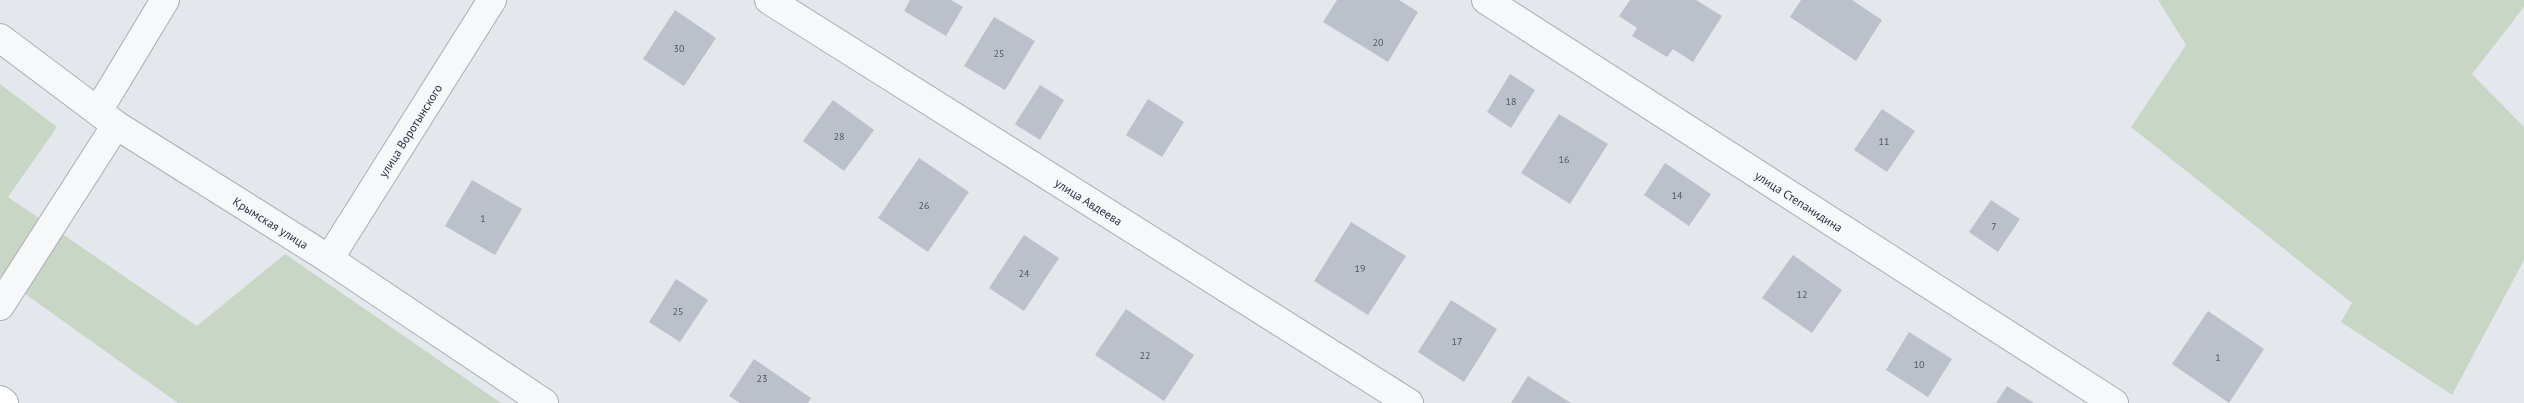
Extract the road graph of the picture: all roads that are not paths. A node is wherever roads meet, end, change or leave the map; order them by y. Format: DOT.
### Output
graph roads {
  1 [pos="165,0"];
  2 [pos="492,0"];
  3 [pos="769,0"];
  4 [pos="1486,0"];
  5 [pos="0,38"];
  6 [pos="107,118"];
  7 [pos="329,259"];
  8 [pos="0,306"];
  9 [pos="0,400"];
  10 [pos="4,403"];
  11 [pos="544,403"];
  12 [pos="1409,403"];
  13 [pos="2114,403"];
  1 -- 6 [label="street"];
  2 -- 7 [label="street, улица Воротынского"];
  3 -- 12 [label="street, улица Авдеева"];
  4 -- 13 [label="street, улица Степанидина"];
  5 -- 6 [label="street, Крымская улица"];
  6 -- 7 [label="street, Крымская улица"];
  6 -- 8 [label="street"];
  7 -- 11 [label="street, Крымская улица"];
  9 -- 10 [label="main road"];
}
